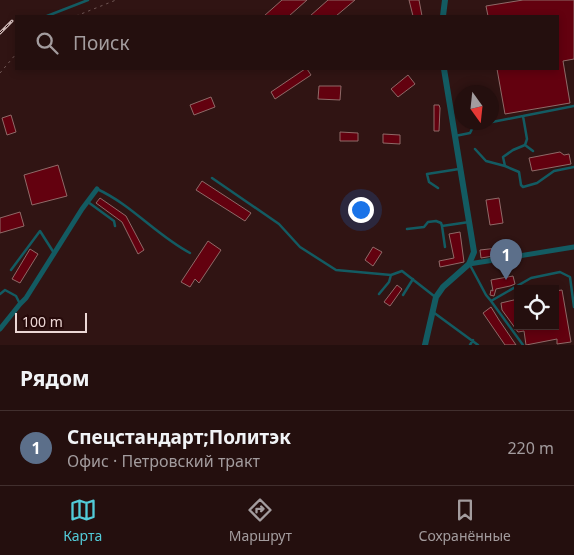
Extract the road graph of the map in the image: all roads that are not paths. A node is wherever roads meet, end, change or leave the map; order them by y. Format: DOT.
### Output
graph roads {
  1 [pos="88,0"];
  2 [pos="445,0"];
  3 [pos="50,15"];
  4 [pos="443,15"];
  5 [pos="444,70"];
  6 [pos="574,106"];
  7 [pos="523,116"];
  8 [pos="499,120"];
  9 [pos="472,130"];
  10 [pos="455,136"];
  11 [pos="525,145"];
  12 [pos="475,149"];
  13 [pos="533,151"];
  14 [pos="504,166"];
  15 [pos="574,167"];
  16 [pos="459,169"];
  17 [pos="212,178"];
  18 [pos="97,188"];
  19 [pos="438,188"];
  20 [pos="88,202"];
  21 [pos="469,222"];
  22 [pos="116,226"];
  23 [pos="442,226"];
  24 [pos="407,229"];
  25 [pos="445,247"];
  26 [pos="574,247"];
  27 [pos="54,253"];
  28 [pos="190,253"];
  29 [pos="469,264"];
  30 [pos="11,270"];
  31 [pos="391,275"];
  32 [pos="412,279"];
  33 [pos="0,294"];
  34 [pos="379,294"];
  35 [pos="402,295"];
  36 [pos="436,297"];
  37 [pos="491,301"];
  38 [pos="20,304"];
  39 [pos="574,307"];
  40 [pos="432,311"];
  41 [pos="0,329"];
  42 [pos="473,340"];
  43 [pos="425,345"];
  44 [pos="470,345"];
  45 [pos="478,345"];
  46 [pos="523,345"];
  1 -- 3 [label="lane"];
  2 -- 4 [label="street"];
  5 -- 10 [label="street"];
  6 -- 7 [label="lane"];
  7 -- 8 [label="lane"];
  7 -- 11 [label="lane"];
  9 -- 10 [label="lane"];
  10 -- 16 [label="street"];
  11 -- 13 [label="lane"];
  11 -- 14 [label="lane"];
  12 -- 14 [label="lane"];
  14 -- 15 [label="lane"];
  16 -- 19 [label="lane"];
  16 -- 21 [label="street"];
  17 -- 31 [label="lane"];
  18 -- 20 [label="street"];
  18 -- 28 [label="lane"];
  20 -- 22 [label="lane"];
  20 -- 27 [label="street"];
  21 -- 23 [label="lane"];
  21 -- 29 [label="street"];
  23 -- 24 [label="lane"];
  23 -- 25 [label="lane"];
  26 -- 29 [label="street"];
  27 -- 30 [label="lane"];
  27 -- 38 [label="street"];
  29 -- 36 [label="street"];
  29 -- 37 [label="lane"];
  31 -- 32 [label="lane"];
  31 -- 34 [label="lane"];
  32 -- 35 [label="lane"];
  32 -- 36 [label="lane"];
  33 -- 38 [label="lane"];
  36 -- 40 [label="street"];
  37 -- 39 [label="lane"];
  37 -- 46 [label="lane"];
  38 -- 41 [label="street"];
  40 -- 42 [label="lane"];
  40 -- 43 [label="street"];
  42 -- 44 [label="lane"];
  42 -- 45 [label="lane"];
}
